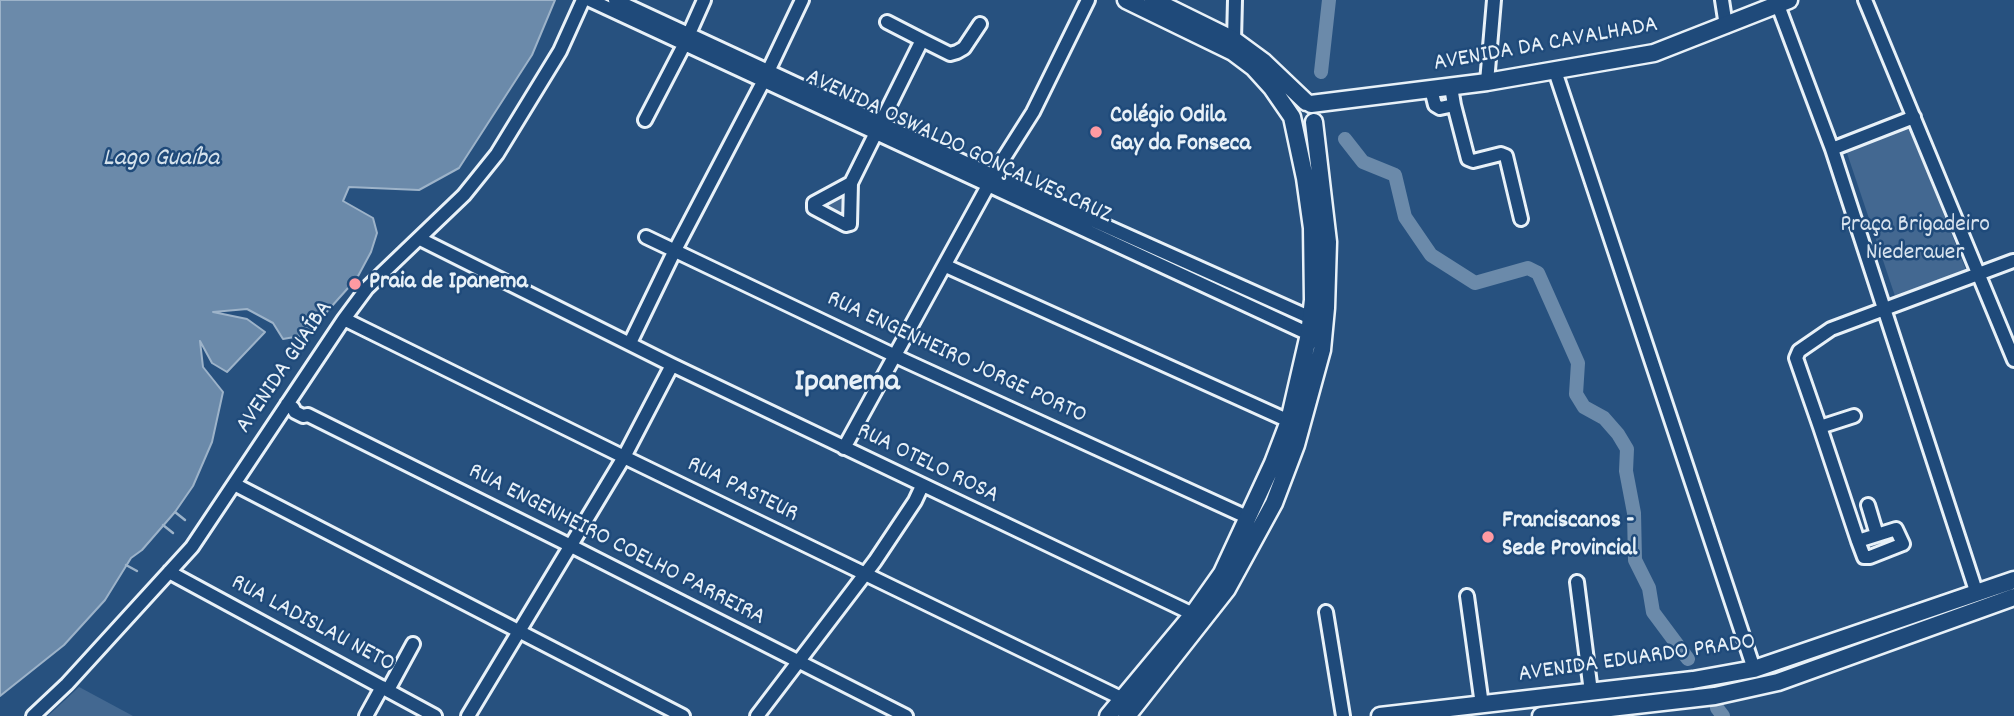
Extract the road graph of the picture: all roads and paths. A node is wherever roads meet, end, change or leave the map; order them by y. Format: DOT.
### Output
graph roads {
  1 [pos="583,0"];
  2 [pos="590,0"];
  3 [pos="615,0"];
  4 [pos="704,0"];
  5 [pos="802,0"];
  6 [pos="1088,0"];
  7 [pos="1126,0"];
  8 [pos="1153,0"];
  9 [pos="1235,0"];
  10 [pos="1493,0"];
  11 [pos="1722,0"];
  12 [pos="1866,0"];
  13 [pos="1781,2"];
  14 [pos="887,22"];
  15 [pos="980,24"];
  16 [pos="1726,26"];
  17 [pos="687,40"];
  18 [pos="922,40"];
  19 [pos="1234,40"];
  20 [pos="1555,71"];
  21 [pos="765,77"];
  22 [pos="1487,82"];
  23 [pos="1451,87"];
  24 [pos="1431,89"];
  25 [pos="1454,105"];
  26 [pos="1312,111"];
  27 [pos="1914,117"];
  28 [pos="1293,119"];
  29 [pos="646,120"];
  30 [pos="879,129"];
  31 [pos="1832,149"];
  32 [pos="991,181"];
  33 [pos="851,183"];
  34 [pos="1521,219"];
  35 [pos="646,237"];
  36 [pos="420,239"];
  37 [pos="674,252"];
  38 [pos="2013,261"];
  39 [pos="946,266"];
  40 [pos="1979,274"];
  41 [pos="1884,310"];
  42 [pos="344,319"];
  43 [pos="1310,326"];
  44 [pos="629,343"];
  45 [pos="896,355"];
  46 [pos="2014,360"];
  47 [pos="672,365"];
  48 [pos="290,406"];
  49 [pos="1854,416"];
  50 [pos="1289,421"];
  51 [pos="1820,427"];
  52 [pos="844,448"];
  53 [pos="624,457"];
  54 [pos="234,484"];
  55 [pos="922,486"];
  56 [pos="1868,505"];
  57 [pos="1249,518"];
  58 [pos="1877,535"];
  59 [pos="1858,541"];
  60 [pos="571,546"];
  61 [pos="169,572"];
  62 [pos="866,574"];
  63 [pos="2014,580"];
  64 [pos="1577,582"];
  65 [pos="1977,594"];
  66 [pos="1467,596"];
  67 [pos="2014,597"];
  68 [pos="1326,612"];
  69 [pos="1193,614"];
  70 [pos="518,632"];
  71 [pos="413,644"];
  72 [pos="798,661"];
  73 [pos="1754,669"];
  74 [pos="1626,687"];
  75 [pos="385,689"];
  76 [pos="1591,692"];
  77 [pos="1123,699"];
  78 [pos="1482,705"];
  79 [pos="1646,710"];
  80 [pos="1451,712"];
  81 [pos="33,716"];
  82 [pos="366,716"];
  83 [pos="435,716"];
  84 [pos="468,716"];
  85 [pos="683,716"];
  86 [pos="757,716"];
  87 [pos="906,716"];
  88 [pos="1108,716"];
  89 [pos="1127,716"];
  90 [pos="1343,716"];
  91 [pos="1380,716"];
  92 [pos="1541,716"];
  1 -- 36 [label="street, AVENIDA GUAÍBA"];
  2 -- 17 [label="street, AVENIDA OSWALDO GONÇALVES CRUZ"];
  3 -- 17 [label="street, AVENIDA OSWALDO GONÇALVES CRUZ"];
  4 -- 17 [label="street"];
  5 -- 21 [label="street"];
  6 -- 32 [label="street"];
  7 -- 28 [label="main road"];
  8 -- 19 [label="main road"];
  9 -- 19 [label="street"];
  10 -- 22 [label="street"];
  11 -- 16 [label="street"];
  12 -- 27 [label="street"];
  13 -- 16 [label="main road, AVENIDA DA CAVALHADA"];
  13 -- 31 [label="street"];
  14 -- 18 [label="street"];
  15 -- 18 [label="street"];
  16 -- 20 [label="main road, AVENIDA DA CAVALHADA"];
  17 -- 21 [label="street, AVENIDA OSWALDO GONÇALVES CRUZ"];
  17 -- 29 [label="street"];
  18 -- 30 [label="street"];
  19 -- 26 [label="main road"];
  20 -- 22 [label="main road, AVENIDA DA CAVALHADA"];
  20 -- 73 [label="street"];
  21 -- 30 [label="street, AVENIDA OSWALDO GONÇALVES CRUZ"];
  21 -- 37 [label="street"];
  22 -- 23 [label="main road, AVENIDA DA CAVALHADA"];
  23 -- 24 [label="main road, AVENIDA DA CAVALHADA"];
  23 -- 25 [label="street"];
  24 -- 25 [label="street"];
  24 -- 26 [label="main road, AVENIDA DA CAVALHADA"];
  25 -- 34 [label="street"];
  26 -- 28 [label="main road, AVENIDA DA CAVALHADA"];
  26 -- 89 [label="main road"];
  27 -- 31 [label="street"];
  27 -- 40 [label="street"];
  28 -- 43 [label="main road"];
  30 -- 32 [label="street, AVENIDA OSWALDO GONÇALVES CRUZ"];
  30 -- 33 [label="street"];
  31 -- 41 [label="street"];
  32 -- 39 [label="street"];
  32 -- 43 [label="street, AVENIDA OSWALDO GONÇALVES CRUZ"];
  35 -- 37 [label="street, RUA ENGENHEIRO JORGE PORTO"];
  36 -- 42 [label="street, AVENIDA GUAÍBA"];
  36 -- 44 [label="street, RUA OTELO ROSA"];
  37 -- 44 [label="street"];
  37 -- 45 [label="street, RUA ENGENHEIRO JORGE PORTO"];
  38 -- 40 [label="street"];
  39 -- 45 [label="street"];
  39 -- 50 [label="street"];
  40 -- 41 [label="street"];
  40 -- 46 [label="street"];
  41 -- 51 [label="street"];
  41 -- 65 [label="street"];
  42 -- 48 [label="street, AVENIDA GUAÍBA"];
  42 -- 53 [label="street, RUA PASTEUR"];
  43 -- 50 [label="main road"];
  44 -- 47 [label="street, RUA OTELO ROSA"];
  45 -- 52 [label="street"];
  45 -- 57 [label="street, RUA ENGENHEIRO JORGE PORTO"];
  47 -- 52 [label="street, RUA OTELO ROSA"];
  47 -- 53 [label="street"];
  48 -- 54 [label="street, AVENIDA GUAÍBA"];
  48 -- 60 [label="street, RUA ENGENHEIRO COELHO PARREIRA"];
  49 -- 51 [label="street"];
  50 -- 57 [label="main road"];
  51 -- 59 [label="street"];
  52 -- 55 [label="street, RUA OTELO ROSA"];
  53 -- 60 [label="street"];
  53 -- 62 [label="street, RUA PASTEUR"];
  54 -- 61 [label="street, AVENIDA GUAÍBA"];
  54 -- 70 [label="street"];
  55 -- 62 [label="street"];
  55 -- 69 [label="street, RUA OTELO ROSA"];
  56 -- 58 [label="street"];
  57 -- 69 [label="main road"];
  58 -- 59 [label="street"];
  58 -- 59 [label="street"];
  60 -- 70 [label="street"];
  60 -- 72 [label="street, RUA ENGENHEIRO COELHO PARREIRA"];
  61 -- 75 [label="street, RUA LADISLAU NETO"];
  61 -- 81 [label="street, AVENIDA GUAÍBA"];
  62 -- 72 [label="street"];
  62 -- 77 [label="street, RUA PASTEUR"];
  63 -- 65 [label="main road, AVENIDA EDUARDO PRADO"];
  64 -- 76 [label="street"];
  65 -- 73 [label="main road, AVENIDA EDUARDO PRADO"];
  66 -- 78 [label="street"];
  67 -- 79 [label="main road, AVENIDA EDUARDO PRADO"];
  68 -- 90 [label="street"];
  69 -- 77 [label="main road"];
  70 -- 84 [label="street"];
  70 -- 85 [label="street"];
  71 -- 75 [label="street"];
  72 -- 86 [label="street"];
  72 -- 87 [label="street, RUA ENGENHEIRO COELHO PARREIRA"];
  73 -- 74 [label="main road, AVENIDA EDUARDO PRADO"];
  74 -- 76 [label="main road, AVENIDA EDUARDO PRADO"];
  74 -- 79 [label="main road"];
  75 -- 82 [label="street"];
  75 -- 83 [label="street, RUA LADISLAU NETO"];
  76 -- 78 [label="main road, AVENIDA EDUARDO PRADO"];
  77 -- 88 [label="main road"];
  78 -- 80 [label="main road, AVENIDA EDUARDO PRADO"];
  79 -- 92 [label="main road, AVENIDA EDUARDO PRADO"];
  80 -- 91 [label="main road, AVENIDA EDUARDO PRADO"];
}
